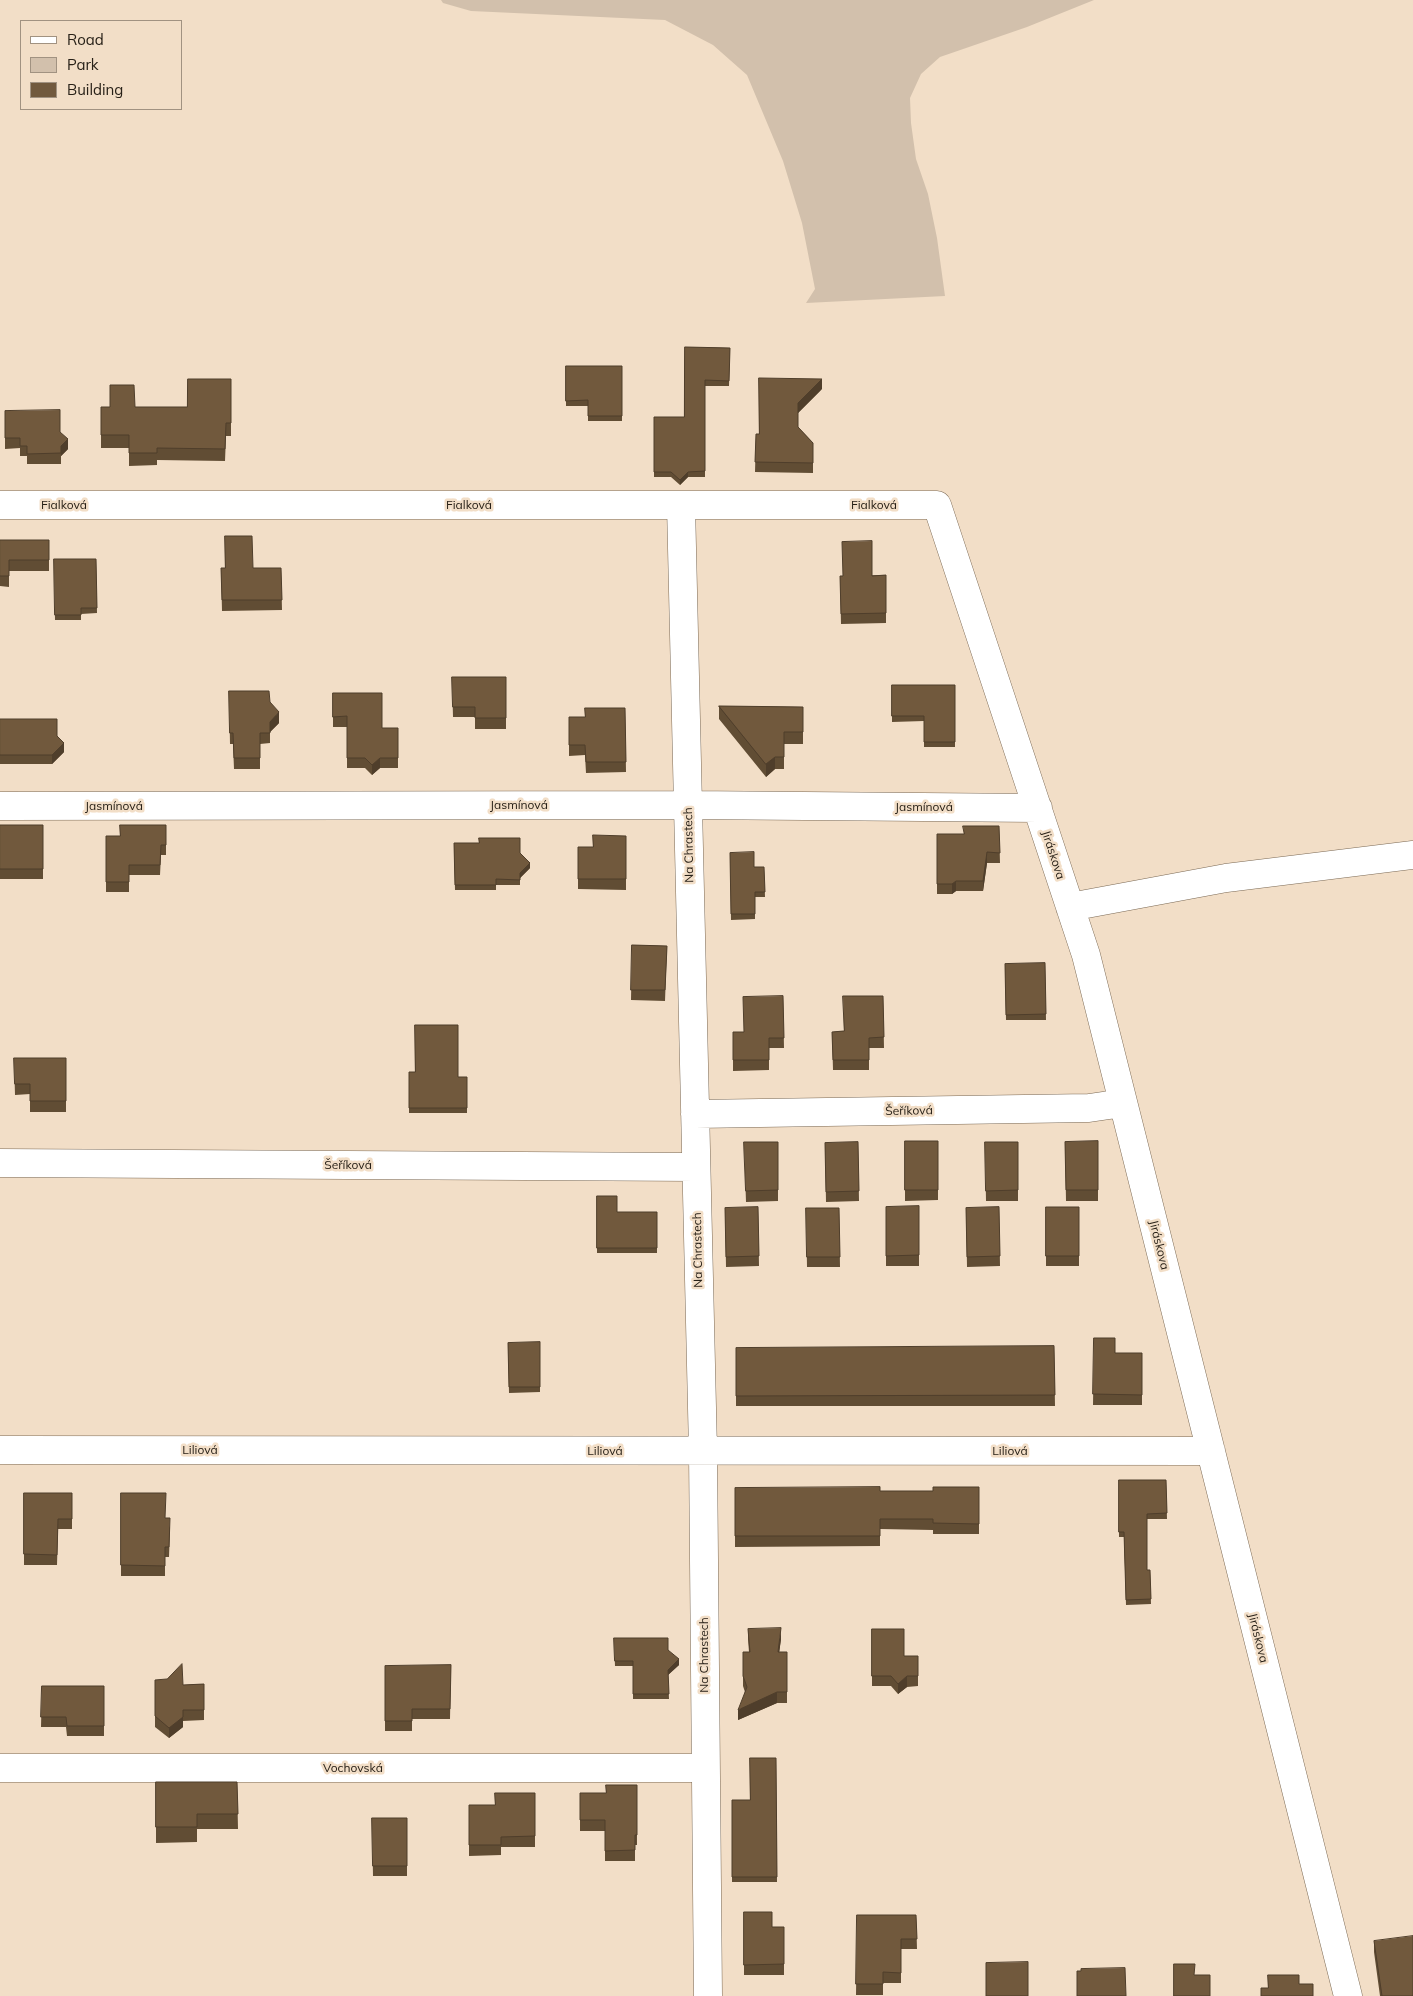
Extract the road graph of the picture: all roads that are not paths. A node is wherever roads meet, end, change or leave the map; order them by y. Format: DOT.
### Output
graph roads {
  1 [pos="937,504"];
  2 [pos="0,505"];
  3 [pos="681,505"];
  4 [pos="688,805"];
  5 [pos="0,806"];
  6 [pos="1038,808"];
  7 [pos="1413,855"];
  8 [pos="1070,907"];
  9 [pos="1123,1102"];
  10 [pos="695,1114"];
  11 [pos="0,1163"];
  12 [pos="696,1167"];
  13 [pos="0,1450"];
  14 [pos="703,1451"];
  15 [pos="1211,1452"];
  16 [pos="0,1768"];
  17 [pos="705,1768"];
  18 [pos="708,1996"];
  19 [pos="1348,1996"];
  1 -- 3 [label="street, Fialková"];
  1 -- 6 [label="street, Jiráskova"];
  2 -- 3 [label="street, Fialková"];
  3 -- 4 [label="street, Na Chrastech"];
  4 -- 5 [label="street, Jasmínová"];
  4 -- 6 [label="street, Jasmínová"];
  4 -- 10 [label="street, Na Chrastech"];
  6 -- 8 [label="street, Jiráskova"];
  7 -- 8 [label="street"];
  8 -- 9 [label="street, Jiráskova"];
  9 -- 10 [label="street, Šeříková"];
  9 -- 15 [label="street, Jiráskova"];
  10 -- 12 [label="street, Na Chrastech"];
  11 -- 12 [label="street, Šeříková"];
  12 -- 14 [label="street, Na Chrastech"];
  13 -- 14 [label="street, Liliová"];
  14 -- 15 [label="street, Liliová"];
  14 -- 17 [label="street, Na Chrastech"];
  15 -- 19 [label="street, Jiráskova"];
  16 -- 17 [label="street, Vochovská"];
  17 -- 18 [label="street, Na Chrastech"];
}
